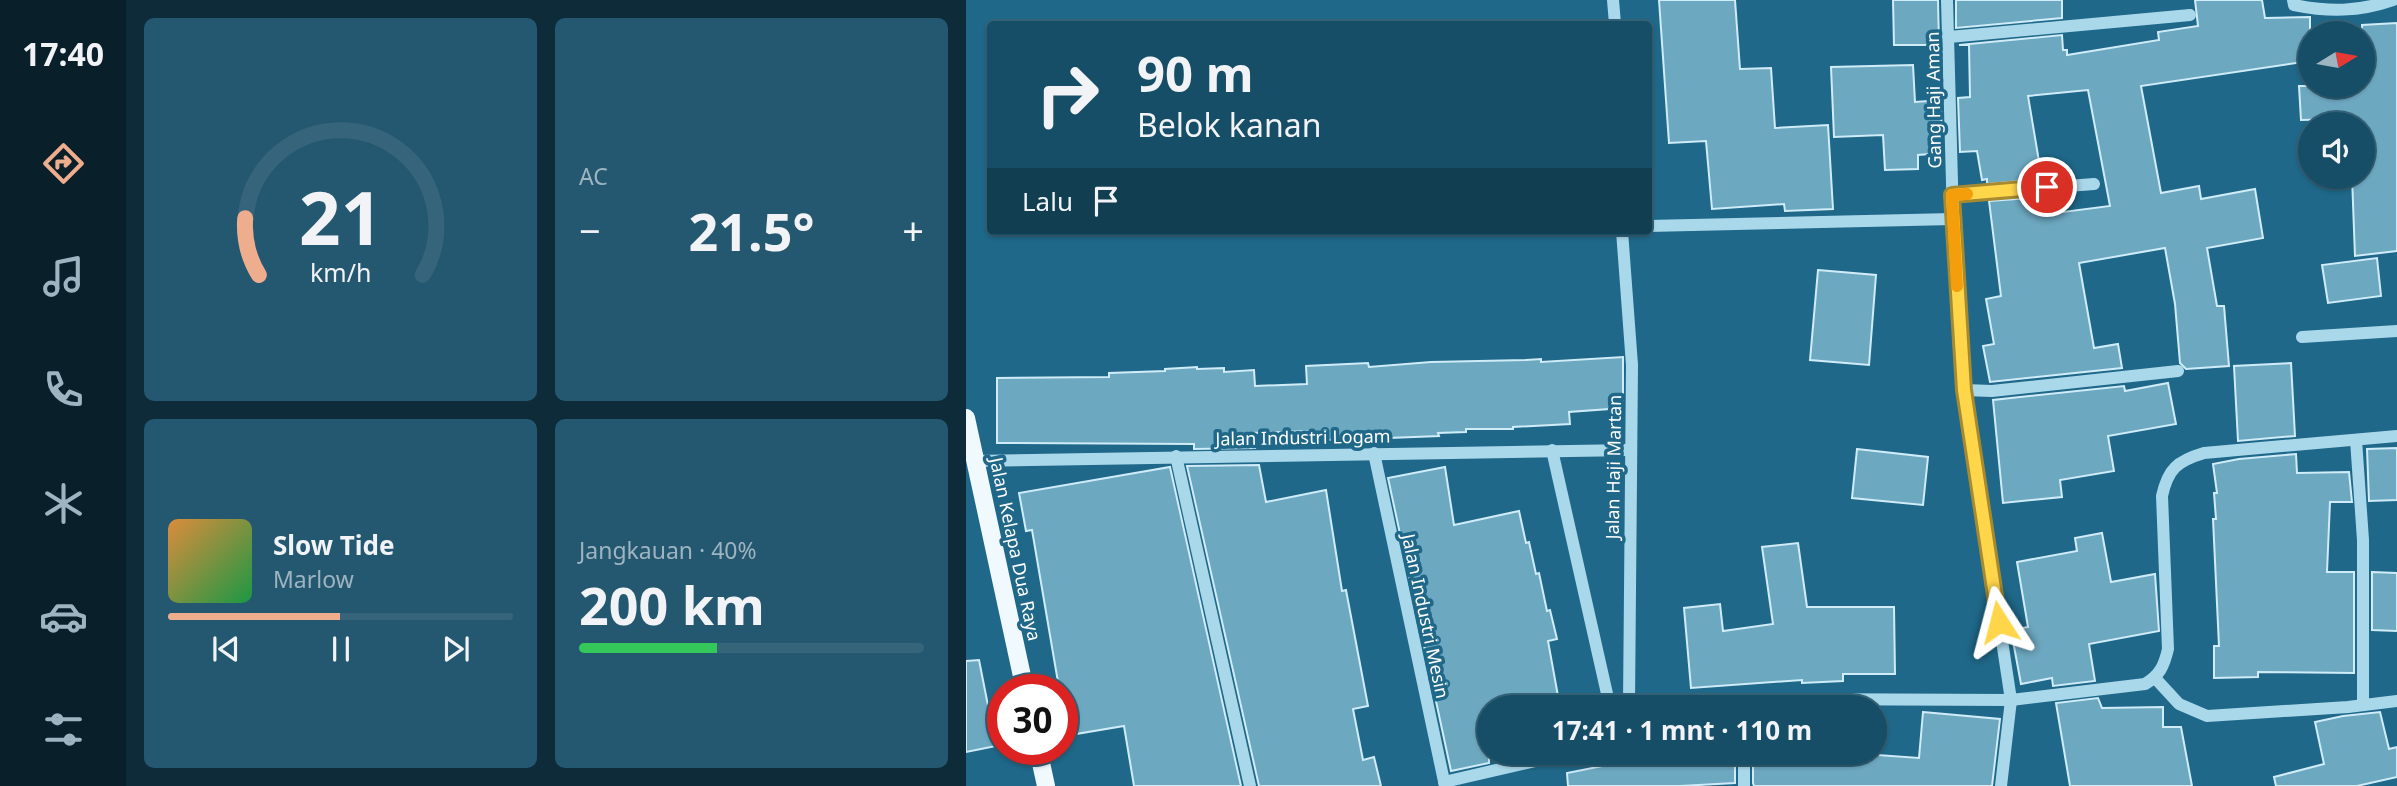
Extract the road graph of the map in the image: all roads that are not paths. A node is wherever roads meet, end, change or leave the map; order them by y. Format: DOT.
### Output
graph roads {
  1 [pos="1613,0"];
  2 [pos="1947,0"];
  3 [pos="2293,0"];
  4 [pos="2393,0"];
  5 [pos="2190,15"];
  6 [pos="1615,21"];
  7 [pos="1949,37"];
  8 [pos="2094,184"];
  9 [pos="1952,195"];
  10 [pos="1953,219"];
  11 [pos="1652,226"];
  12 [pos="1622,235"];
  13 [pos="2397,331"];
  14 [pos="2302,337"];
  15 [pos="2178,371"];
  16 [pos="1964,390"];
  17 [pos="966,418"];
  18 [pos="2397,436"];
  19 [pos="2357,440"];
  20 [pos="971,450"];
  21 [pos="1552,450"];
  22 [pos="1631,450"];
  23 [pos="1374,453"];
  24 [pos="1176,456"];
  25 [pos="1021,674"];
  26 [pos="2155,678"];
  27 [pos="1606,695"];
  28 [pos="1629,695"];
  29 [pos="2011,700"];
  30 [pos="1887,701"];
  31 [pos="2397,701"];
  32 [pos="2363,705"];
  33 [pos="1041,765"];
  34 [pos="1521,765"];
  35 [pos="1744,765"];
  36 [pos="1444,784"];
  37 [pos="1046,786"];
  38 [pos="1250,786"];
  39 [pos="1744,786"];
  40 [pos="2001,786"];
  1 -- 6 [label="street"];
  2 -- 7 [label="street, Gang Haji Aman"];
  3 -- 4 [label="street"];
  5 -- 7 [label="street"];
  7 -- 9 [label="street, Gang Haji Aman"];
  8 -- 9 [label="street"];
  9 -- 10 [label="street, Gang Haji Aman"];
  10 -- 11 [label="street"];
  10 -- 16 [label="street, Gang Haji Aman"];
  12 -- 22 [label="street, Jalan Haji Martan"];
  13 -- 14 [label="street"];
  15 -- 16 [label="street"];
  16 -- 29 [label="street, Gang Haji Aman"];
  17 -- 20 [label="main road, Jalan Kelapa Dua Raya"];
  18 -- 19 [label="street"];
  19 -- 26 [label="street"];
  19 -- 32 [label="street"];
  20 -- 24 [label="street, Jalan Industri Logam"];
  20 -- 25 [label="main road, Jalan Kelapa Dua Raya"];
  21 -- 22 [label="street, Jalan Industri Logam"];
  21 -- 23 [label="street, Jalan Industri Logam"];
  21 -- 27 [label="street"];
  22 -- 28 [label="street, Jalan Haji Martan"];
  23 -- 24 [label="street, Jalan Industri Logam"];
  23 -- 36 [label="street, Jalan Industri Mesin"];
  24 -- 38 [label="street"];
  26 -- 29 [label="street"];
  26 -- 32 [label="street"];
  29 -- 30 [label="street"];
  29 -- 40 [label="street, Gang Haji Aman"];
  31 -- 32 [label="street"];
  33 -- 37 [label="main road"];
  34 -- 36 [label="street"];
  35 -- 39 [label="street"];
}
